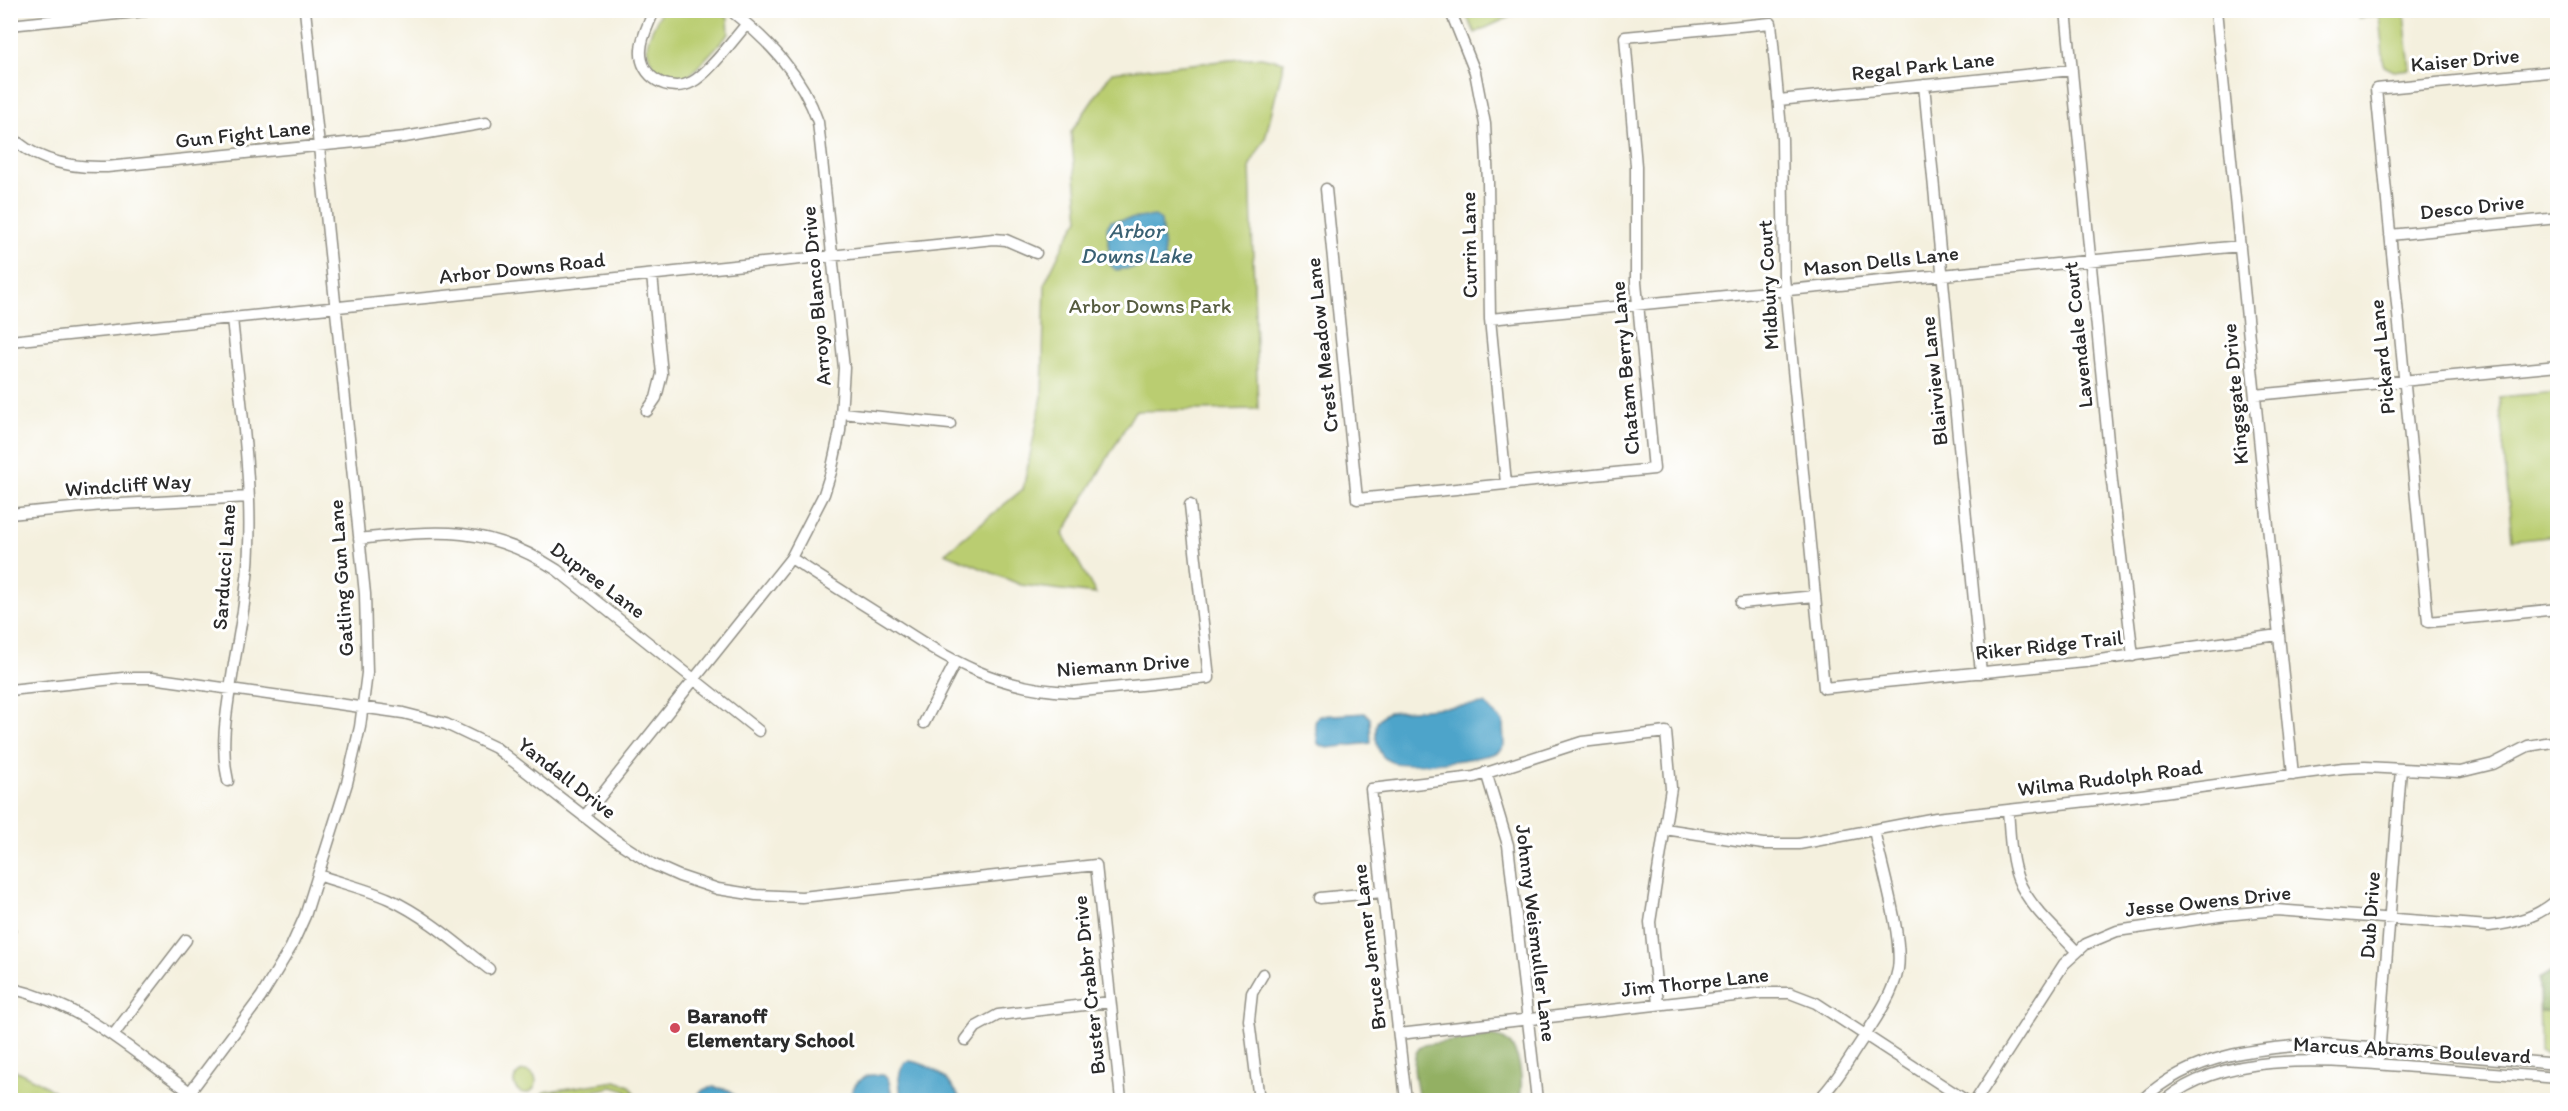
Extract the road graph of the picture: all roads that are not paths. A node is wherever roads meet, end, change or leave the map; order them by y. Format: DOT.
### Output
graph roads {
  1 [pos="305,10"];
  2 [pos="654,10"];
  3 [pos="730,10"];
  4 [pos="1450,10"];
  5 [pos="2066,10"];
  6 [pos="2216,10"];
  7 [pos="146,11"];
  8 [pos="10,25"];
  9 [pos="746,26"];
  10 [pos="1625,37"];
  11 [pos="2072,70"];
  12 [pos="2558,71"];
  13 [pos="1924,85"];
  14 [pos="2376,89"];
  15 [pos="1779,100"];
  16 [pos="486,123"];
  17 [pos="12,140"];
  18 [pos="320,146"];
  19 [pos="1326,189"];
  20 [pos="2558,218"];
  21 [pos="2390,235"];
  22 [pos="2240,246"];
  23 [pos="1036,253"];
  24 [pos="834,256"];
  25 [pos="2090,260"];
  26 [pos="652,275"];
  27 [pos="1943,275"];
  28 [pos="1785,291"];
  29 [pos="1637,305"];
  30 [pos="337,307"];
  31 [pos="232,318"];
  32 [pos="1490,320"];
  33 [pos="10,341"];
  34 [pos="2558,366"];
  35 [pos="2404,381"];
  36 [pos="2255,395"];
  37 [pos="647,411"];
  38 [pos="842,413"];
  39 [pos="950,424"];
  40 [pos="1506,483"];
  41 [pos="249,497"];
  42 [pos="1357,498"];
  43 [pos="1190,505"];
  44 [pos="10,514"];
  45 [pos="359,539"];
  46 [pos="791,558"];
  47 [pos="1815,597"];
  48 [pos="1741,603"];
  49 [pos="2558,609"];
  50 [pos="2278,635"];
  51 [pos="2133,656"];
  52 [pos="955,663"];
  53 [pos="1981,673"];
  54 [pos="696,680"];
  55 [pos="1824,688"];
  56 [pos="230,689"];
  57 [pos="10,690"];
  58 [pos="363,707"];
  59 [pos="924,723"];
  60 [pos="759,730"];
  61 [pos="2558,741"];
  62 [pos="2401,769"];
  63 [pos="1486,772"];
  64 [pos="2293,775"];
  65 [pos="228,782"];
  66 [pos="2008,810"];
  67 [pos="584,817"];
  68 [pos="1665,829"];
  69 [pos="1874,830"];
  70 [pos="1096,865"];
  71 [pos="318,875"];
  72 [pos="1382,892"];
  73 [pos="1320,898"];
  74 [pos="2558,899"];
  75 [pos="2389,918"];
  76 [pos="186,940"];
  77 [pos="2076,951"];
  78 [pos="489,969"];
  79 [pos="1263,974"];
  80 [pos="10,988"];
  81 [pos="1110,1002"];
  82 [pos="1658,1004"];
  83 [pos="1528,1019"];
  84 [pos="114,1034"];
  85 [pos="1399,1034"];
  86 [pos="1866,1034"];
  87 [pos="966,1040"];
  88 [pos="2380,1049"];
  89 [pos="2558,1064"];
  90 [pos="2379,1065"];
  91 [pos="2558,1078"];
  92 [pos="187,1096"];
  93 [pos="1121,1101"];
  94 [pos="1258,1101"];
  95 [pos="1406,1101"];
  96 [pos="1537,1101"];
  97 [pos="1818,1101"];
  98 [pos="1965,1101"];
  99 [pos="1976,1101"];
  100 [pos="2142,1101"];
  101 [pos="2165,1101"];
  1 -- 18 [label="street, Gatling Gun Lane"];
  2 -- 9 [label="street"];
  3 -- 9 [label="street, Arroyo Blanco Drive"];
  4 -- 32 [label="street, Currin Lane"];
  5 -- 11 [label="street, Lavendale Court"];
  6 -- 22 [label="street, Kingsgate Drive"];
  7 -- 8 [label="street"];
  9 -- 24 [label="street, Arroyo Blanco Drive"];
  10 -- 15 [label="street, Midbury Court"];
  10 -- 29 [label="street, Chatam Berry Lane"];
  11 -- 13 [label="street, Regal Park Lane"];
  11 -- 25 [label="street, Lavendale Court"];
  12 -- 14 [label="street, Kaiser Drive"];
  13 -- 15 [label="street, Regal Park Lane"];
  13 -- 27 [label="street, Blairview Lane"];
  14 -- 21 [label="street, Pickard Lane"];
  15 -- 28 [label="street, Midbury Court"];
  16 -- 18 [label="street, Gun Fight Lane"];
  17 -- 18 [label="street, Gun Fight Lane"];
  18 -- 30 [label="street, Gatling Gun Lane"];
  19 -- 42 [label="street, Crest Meadow Lane"];
  20 -- 21 [label="street, Desco Drive"];
  21 -- 35 [label="street, Pickard Lane"];
  22 -- 25 [label="street, Mason Dells Lane"];
  22 -- 36 [label="street, Kingsgate Drive"];
  23 -- 24 [label="street, Arbor Downs Road"];
  24 -- 26 [label="street, Arbor Downs Road"];
  24 -- 38 [label="street, Arroyo Blanco Drive"];
  25 -- 27 [label="street, Mason Dells Lane"];
  25 -- 51 [label="street, Lavendale Court"];
  26 -- 30 [label="street, Arbor Downs Road"];
  26 -- 37 [label="street"];
  27 -- 28 [label="street, Mason Dells Lane"];
  27 -- 53 [label="street, Blairview Lane"];
  28 -- 29 [label="street, Mason Dells Lane"];
  28 -- 47 [label="street, Midbury Court"];
  29 -- 32 [label="street, Mason Dells Lane"];
  29 -- 40 [label="street, Chatam Berry Lane"];
  30 -- 31 [label="street, Arbor Downs Road"];
  30 -- 45 [label="street, Gatling Gun Lane"];
  31 -- 33 [label="street, Arbor Downs Road"];
  31 -- 41 [label="street, Sarducci Lane"];
  32 -- 40 [label="street, Currin Lane"];
  34 -- 35 [label="street"];
  35 -- 36 [label="street"];
  35 -- 49 [label="street, Pickard Lane"];
  36 -- 50 [label="street, Kingsgate Drive"];
  38 -- 39 [label="street"];
  38 -- 46 [label="street, Arroyo Blanco Drive"];
  40 -- 42 [label="street, Chatam Berry Lane"];
  41 -- 44 [label="street, Windcliff Way"];
  41 -- 56 [label="street, Sarducci Lane"];
  43 -- 52 [label="street, Niemann Drive"];
  45 -- 54 [label="street, Dupree Lane"];
  45 -- 58 [label="street, Gatling Gun Lane"];
  46 -- 52 [label="street, Niemann Drive"];
  46 -- 54 [label="street, Arroyo Blanco Drive"];
  47 -- 48 [label="street"];
  47 -- 55 [label="street, Midbury Court"];
  50 -- 51 [label="street, Riker Ridge Trail"];
  50 -- 64 [label="street, Kingsgate Drive"];
  51 -- 53 [label="street, Riker Ridge Trail"];
  52 -- 59 [label="street"];
  53 -- 55 [label="street, Riker Ridge Trail"];
  54 -- 60 [label="street, Dupree Lane"];
  54 -- 67 [label="street, Arroyo Blanco Drive"];
  56 -- 57 [label="street, Yandall Drive"];
  56 -- 58 [label="street, Yandall Drive"];
  56 -- 65 [label="street, Sarducci Lane"];
  58 -- 67 [label="street, Yandall Drive"];
  58 -- 71 [label="street, Gatling Gun Lane"];
  61 -- 62 [label="street, Wilma Rudolph Road"];
  62 -- 64 [label="street, Wilma Rudolph Road"];
  62 -- 75 [label="street, Dub Drive"];
  63 -- 68 [label="street"];
  63 -- 72 [label="street, Bruce Jenner Lane"];
  63 -- 83 [label="street, Johnny Weismuller Lane"];
  64 -- 66 [label="street, Wilma Rudolph Road"];
  66 -- 69 [label="street, Wilma Rudolph Road"];
  66 -- 77 [label="street"];
  67 -- 70 [label="street, Yandall Drive"];
  68 -- 69 [label="street, Wilma Rudolph Road"];
  68 -- 82 [label="street"];
  69 -- 86 [label="street"];
  70 -- 81 [label="street, Buster Crabbr Drive"];
  71 -- 78 [label="street"];
  71 -- 92 [label="street, Gatling Gun Lane"];
  72 -- 73 [label="street"];
  72 -- 85 [label="street, Bruce Jenner Lane"];
  74 -- 75 [label="street, Jesse Owens Drive"];
  75 -- 77 [label="street, Jesse Owens Drive"];
  75 -- 88 [label="street, Dub Drive"];
  76 -- 84 [label="street"];
  77 -- 99 [label="street, Jesse Owens Drive"];
  79 -- 94 [label="street"];
  80 -- 84 [label="street"];
  81 -- 87 [label="street"];
  81 -- 93 [label="street, Buster Crabbr Drive"];
  82 -- 83 [label="street, Jim Thorpe Lane"];
  82 -- 86 [label="street, Jim Thorpe Lane"];
  83 -- 85 [label="street, Jim Thorpe Lane"];
  83 -- 96 [label="street, Johnny Weismuller Lane"];
  84 -- 92 [label="street"];
  85 -- 95 [label="street, Bruce Jenner Lane"];
  86 -- 97 [label="street"];
  86 -- 98 [label="street, Jim Thorpe Lane"];
  88 -- 89 [label="street, Marcus Abrams Boulevard"];
  88 -- 90 [label="street, Dub Drive"];
  88 -- 100 [label="street, Marcus Abrams Boulevard"];
  90 -- 91 [label="street, Marcus Abrams Boulevard"];
  90 -- 101 [label="street, Marcus Abrams Boulevard"];
}
